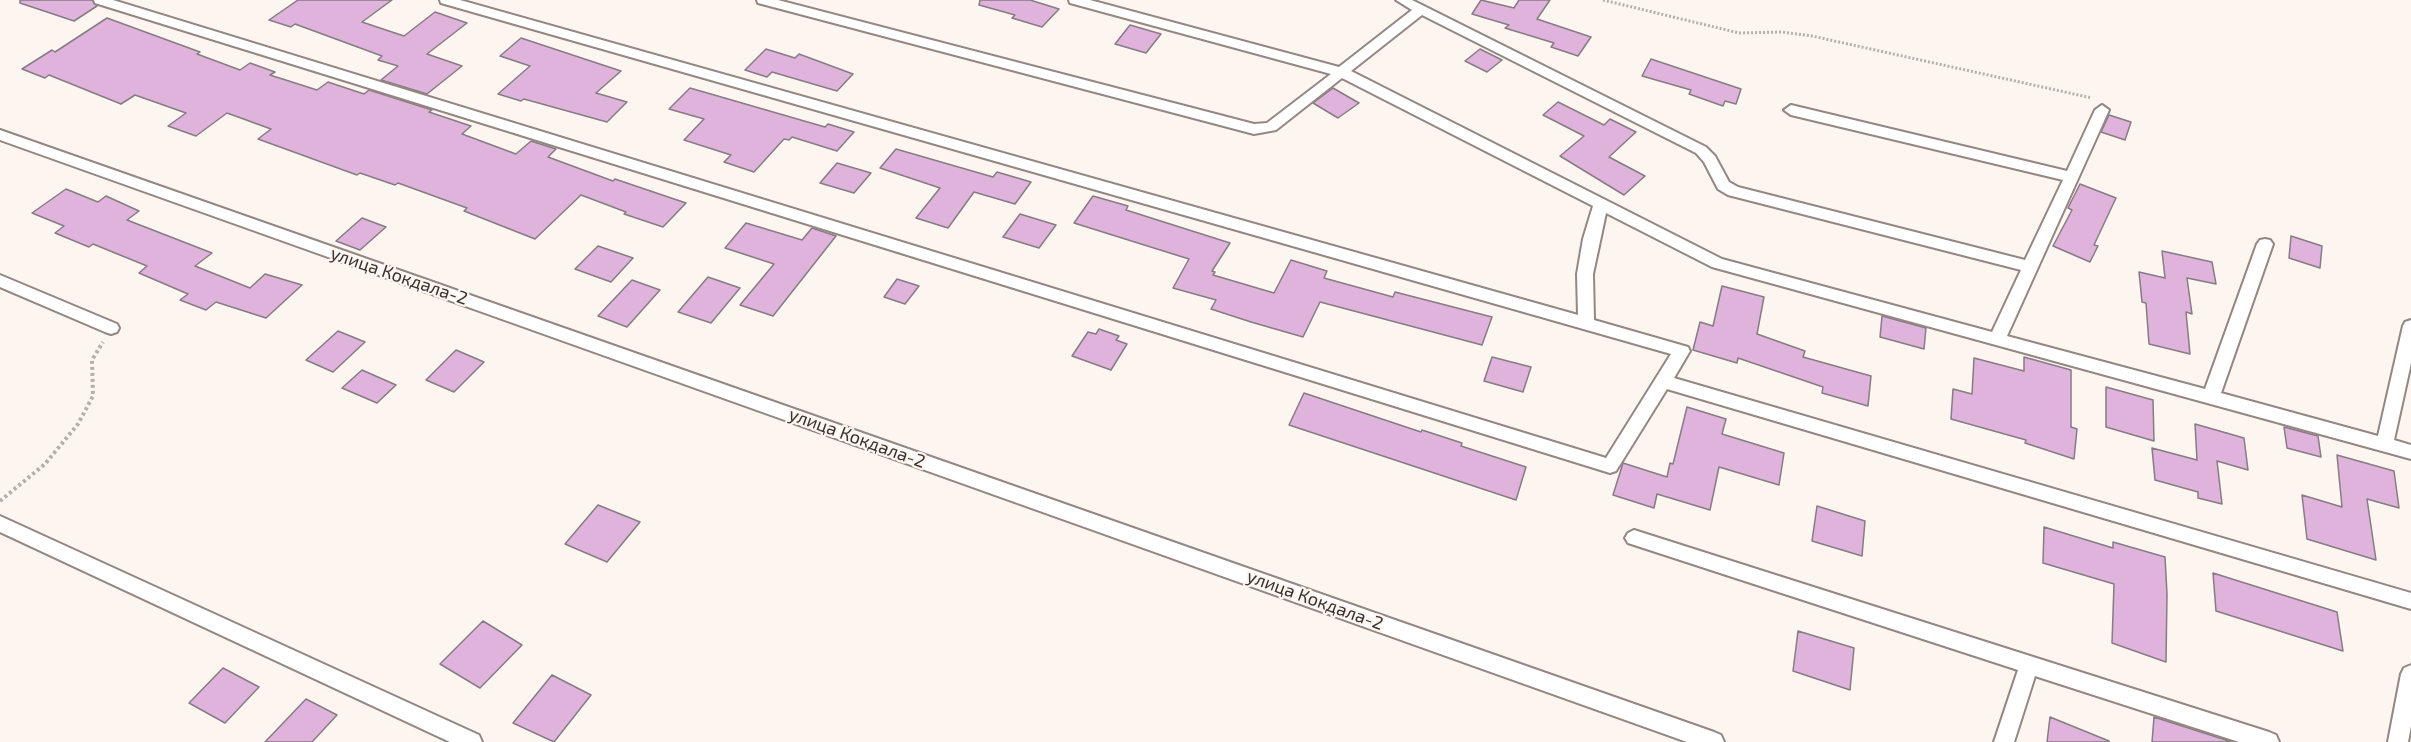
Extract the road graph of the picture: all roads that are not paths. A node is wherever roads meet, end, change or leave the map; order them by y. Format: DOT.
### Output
graph roads {
  1 [pos="100,0"];
  2 [pos="447,0"];
  3 [pos="763,0"];
  4 [pos="1075,0"];
  5 [pos="1402,0"];
  6 [pos="1422,9"];
  7 [pos="1341,72"];
  8 [pos="1791,110"];
  9 [pos="2102,110"];
  10 [pos="0,135"];
  11 [pos="2071,177"];
  12 [pos="1601,205"];
  13 [pos="2265,244"];
  14 [pos="2030,267"];
  15 [pos="0,281"];
  16 [pos="1586,324"];
  17 [pos="2411,326"];
  18 [pos="111,328"];
  19 [pos="1997,339"];
  20 [pos="1663,381"];
  21 [pos="2211,397"];
  22 [pos="2385,444"];
  23 [pos="2411,452"];
  24 [pos="0,524"];
  25 [pos="1634,538"];
  26 [pos="2411,601"];
  27 [pos="2029,665"];
  28 [pos="2411,674"];
  29 [pos="472,742"];
  30 [pos="1714,742"];
  31 [pos="2004,742"];
  32 [pos="2269,742"];
  33 [pos="2398,742"];
  1 -- 20 [label="street"];
  2 -- 16 [label="street"];
  3 -- 7 [label="street"];
  4 -- 7 [label="street"];
  5 -- 6 [label="street"];
  6 -- 7 [label="street"];
  6 -- 14 [label="street"];
  7 -- 12 [label="street"];
  8 -- 11 [label="street"];
  9 -- 11 [label="street"];
  10 -- 30 [label="street, улица Кокдала-2"];
  11 -- 14 [label="street"];
  12 -- 16 [label="street"];
  12 -- 19 [label="street"];
  13 -- 21 [label="street"];
  14 -- 19 [label="street"];
  15 -- 18 [label="street"];
  16 -- 20 [label="street"];
  17 -- 22 [label="street"];
  19 -- 21 [label="street"];
  20 -- 26 [label="street"];
  21 -- 22 [label="street"];
  22 -- 23 [label="street"];
  24 -- 29 [label="street"];
  25 -- 27 [label="street"];
  27 -- 31 [label="street"];
  27 -- 32 [label="street"];
  28 -- 33 [label="street"];
}
